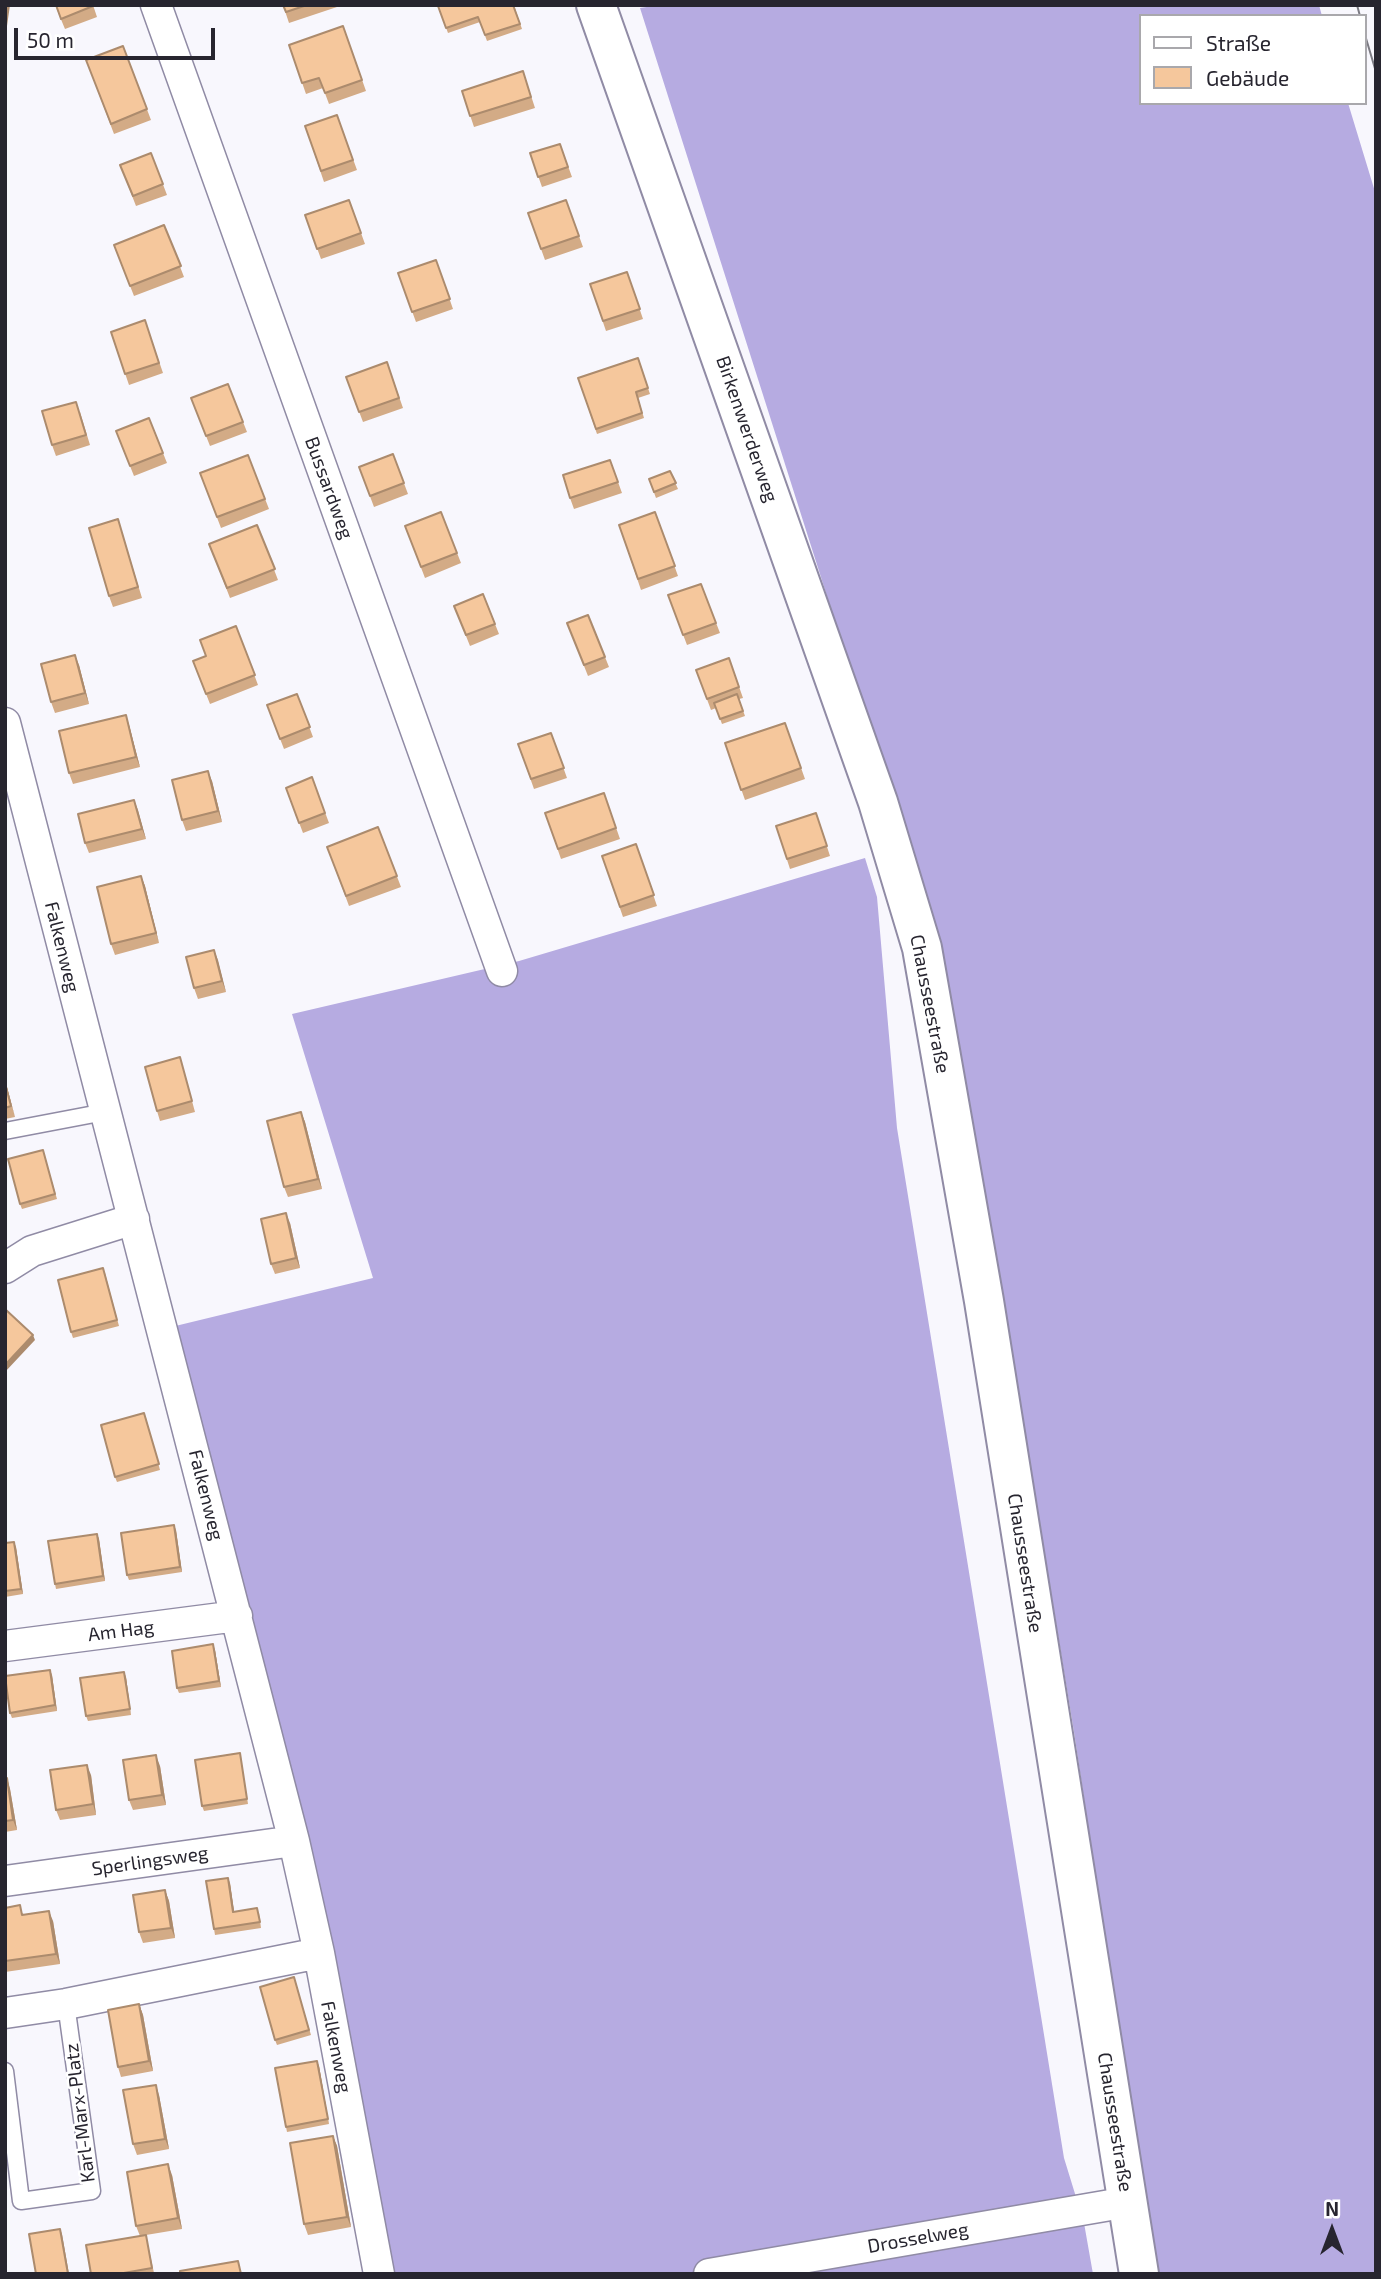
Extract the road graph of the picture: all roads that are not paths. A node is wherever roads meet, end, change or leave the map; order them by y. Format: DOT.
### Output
graph roads {
  1 [pos="156,5"];
  2 [pos="596,5"];
  3 [pos="5,723"];
  4 [pos="894,855"];
  5 [pos="502,971"];
  6 [pos="105,1112"];
  7 [pos="5,1130"];
  8 [pos="134,1219"];
  9 [pos="5,1268"];
  10 [pos="237,1616"];
  11 [pos="5,1646"];
  12 [pos="294,1840"];
  13 [pos="5,1881"];
  14 [pos="319,1952"];
  15 [pos="66,2004"];
  16 [pos="5,2013"];
  17 [pos="5,2071"];
  18 [pos="1128,2202"];
  19 [pos="379,2274"];
  20 [pos="709,2274"];
  21 [pos="1139,2274"];
  1 -- 5 [label="street, Bussardweg"];
  2 -- 4 [label="street, Birkenwerderweg"];
  3 -- 6 [label="street, Falkenweg"];
  4 -- 18 [label="street, Chausseestraße"];
  6 -- 7 [label="lane"];
  6 -- 8 [label="street, Falkenweg"];
  8 -- 9 [label="street"];
  8 -- 10 [label="street, Falkenweg"];
  10 -- 11 [label="street, Am Hag"];
  10 -- 12 [label="street, Falkenweg"];
  12 -- 13 [label="street, Sperlingsweg"];
  12 -- 14 [label="street, Falkenweg"];
  14 -- 15 [label="street"];
  14 -- 19 [label="street, Falkenweg"];
  15 -- 16 [label="street"];
  15 -- 17 [label="lane, Karl-Marx-Platz"];
  18 -- 20 [label="street, Drosselweg"];
  18 -- 21 [label="street, Chausseestraße"];
}
